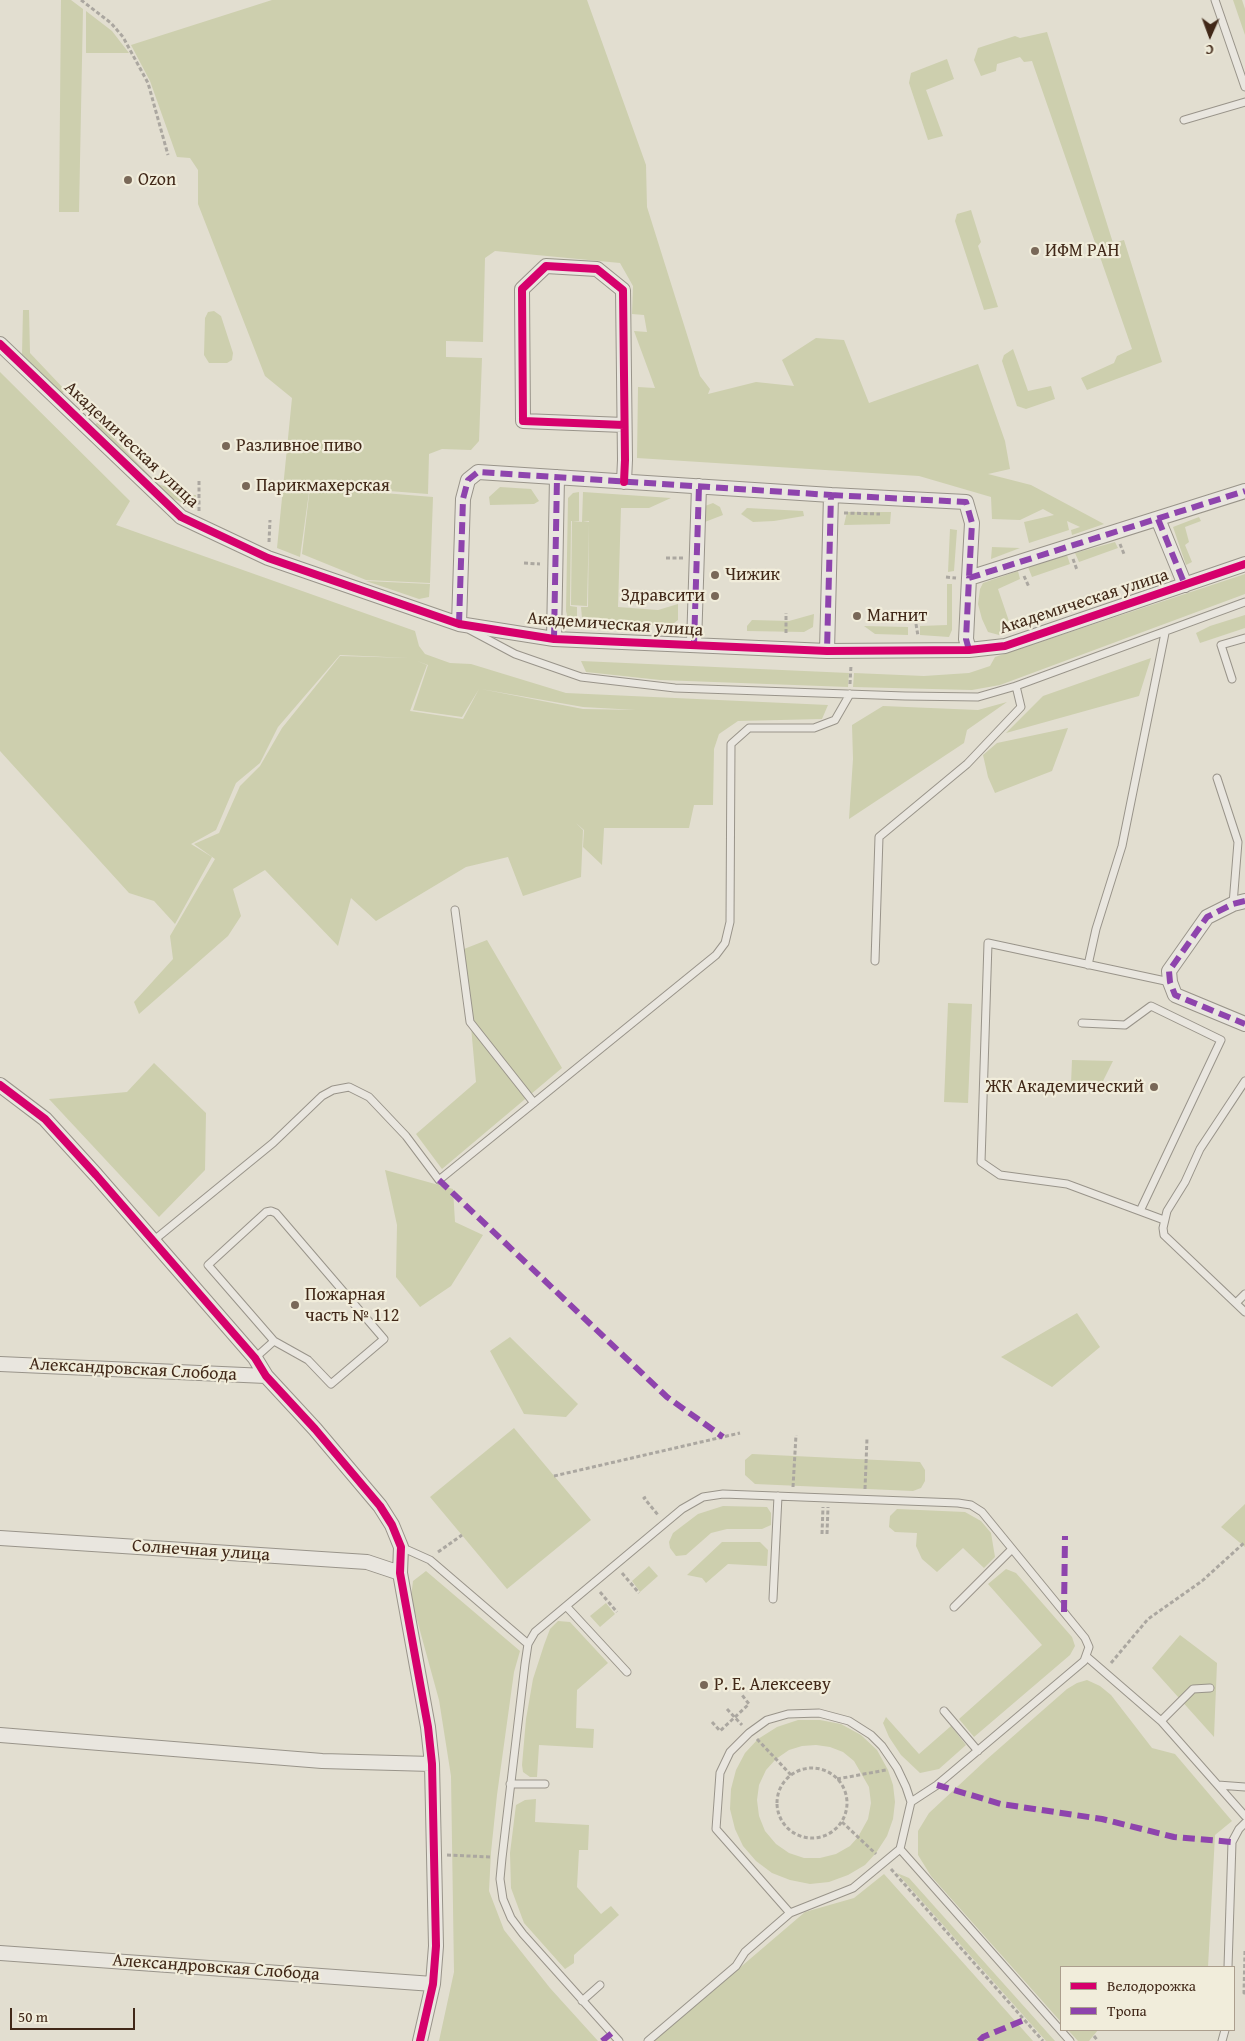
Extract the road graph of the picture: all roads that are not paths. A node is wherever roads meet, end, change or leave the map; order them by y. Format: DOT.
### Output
graph roads {
  1 [pos="1215,0"];
  2 [pos="1245,87"];
  3 [pos="1245,102"];
  4 [pos="1184,120"];
  5 [pos="0,344"];
  6 [pos="624,425"];
  7 [pos="557,477"];
  8 [pos="624,482"];
  9 [pos="699,486"];
  10 [pos="1245,491"];
  11 [pos="831,495"];
  12 [pos="1158,519"];
  13 [pos="1245,564"];
  14 [pos="969,578"];
  15 [pos="1185,585"];
  16 [pos="1245,602"];
  17 [pos="459,624"];
  18 [pos="1165,633"];
  19 [pos="1245,638"];
  20 [pos="554,639"];
  21 [pos="694,645"];
  22 [pos="969,650"];
  23 [pos="827,651"];
  24 [pos="1232,679"];
  25 [pos="1016,686"];
  26 [pos="850,694"];
  27 [pos="1217,778"];
  28 [pos="1239,902"];
  29 [pos="455,910"];
  30 [pos="875,961"];
  31 [pos="1088,965"];
  32 [pos="1170,982"];
  33 [pos="1082,1023"];
  34 [pos="1245,1024"];
  35 [pos="1245,1081"];
  36 [pos="0,1085"];
  37 [pos="534,1103"];
  38 [pos="1140,1211"];
  39 [pos="1164,1220"];
  40 [pos="153,1241"];
  41 [pos="1245,1294"];
  42 [pos="1237,1302"];
  43 [pos="1245,1312"];
  44 [pos="274,1341"];
  45 [pos="255,1358"];
  46 [pos="0,1364"];
  47 [pos="266,1376"];
  48 [pos="778,1496"];
  49 [pos="0,1538"];
  50 [pos="401,1547"];
  51 [pos="1012,1549"];
  52 [pos="400,1573"];
  53 [pos="773,1599"];
  54 [pos="566,1606"];
  55 [pos="954,1607"];
  56 [pos="528,1644"];
  57 [pos="1087,1657"];
  58 [pos="627,1672"];
  59 [pos="1210,1688"];
  60 [pos="944,1711"];
  61 [pos="1161,1721"];
  62 [pos="0,1735"];
  63 [pos="978,1751"];
  64 [pos="432,1764"];
  65 [pos="510,1784"];
  66 [pos="545,1784"];
  67 [pos="1218,1785"];
  68 [pos="1245,1786"];
  69 [pos="910,1802"];
  70 [pos="1245,1816"];
  71 [pos="1245,1823"];
  72 [pos="900,1849"];
  73 [pos="790,1913"];
  74 [pos="0,1952"];
  75 [pos="1228,1966"];
  76 [pos="432,1984"];
  77 [pos="600,1985"];
  78 [pos="582,2002"];
  79 [pos="1060,2030"];
  80 [pos="1061,2031"];
  81 [pos="420,2041"];
  82 [pos="619,2041"];
  83 [pos="648,2041"];
  84 [pos="1070,2041"];
  1 -- 2 [label="lane"];
  3 -- 4 [label="lane"];
  5 -- 17 [label="street, Академическая улица"];
  6 -- 6 [label="street"];
  6 -- 8 [label="street"];
  7 -- 8 [label="street"];
  7 -- 17 [label="street"];
  7 -- 20 [label="street"];
  8 -- 9 [label="street"];
  9 -- 11 [label="street"];
  9 -- 21 [label="street"];
  10 -- 12 [label="street"];
  11 -- 14 [label="street"];
  11 -- 23 [label="street"];
  12 -- 14 [label="street"];
  12 -- 15 [label="street"];
  13 -- 15 [label="street, Академическая улица"];
  14 -- 22 [label="street"];
  15 -- 22 [label="street, Академическая улица"];
  16 -- 18 [label="lane"];
  17 -- 20 [label="street, Академическая улица"];
  17 -- 26 [label="lane"];
  18 -- 25 [label="lane"];
  18 -- 31 [label="lane"];
  19 -- 24 [label="lane"];
  20 -- 21 [label="street, Академическая улица"];
  21 -- 23 [label="street, Академическая улица"];
  22 -- 23 [label="street, Академическая улица"];
  25 -- 26 [label="lane"];
  25 -- 30 [label="lane"];
  26 -- 37 [label="lane"];
  27 -- 28 [label="lane"];
  28 -- 32 [label="street"];
  29 -- 37 [label="lane"];
  31 -- 32 [label="lane"];
  31 -- 38 [label="lane"];
  32 -- 34 [label="street"];
  33 -- 38 [label="lane"];
  35 -- 39 [label="lane"];
  36 -- 40 [label="street"];
  37 -- 40 [label="lane"];
  38 -- 39 [label="lane"];
  39 -- 42 [label="lane"];
  40 -- 45 [label="street"];
  41 -- 42 [label="lane"];
  42 -- 43 [label="lane"];
  44 -- 44 [label="lane"];
  44 -- 45 [label="lane"];
  45 -- 47 [label="street"];
  46 -- 47 [label="street, Александровская Слобода"];
  47 -- 50 [label="street"];
  48 -- 51 [label="lane"];
  48 -- 53 [label="lane"];
  48 -- 54 [label="lane"];
  49 -- 52 [label="street, Солнечная улица"];
  50 -- 52 [label="street"];
  50 -- 56 [label="lane"];
  51 -- 55 [label="lane"];
  51 -- 57 [label="lane"];
  52 -- 64 [label="street"];
  54 -- 56 [label="lane"];
  54 -- 58 [label="lane"];
  56 -- 65 [label="lane"];
  57 -- 61 [label="lane"];
  57 -- 63 [label="lane"];
  59 -- 61 [label="lane"];
  60 -- 63 [label="lane"];
  61 -- 67 [label="lane"];
  62 -- 64 [label="street"];
  63 -- 69 [label="lane"];
  64 -- 76 [label="street"];
  65 -- 66 [label="lane"];
  65 -- 78 [label="lane"];
  67 -- 68 [label="lane"];
  67 -- 70 [label="lane"];
  69 -- 72 [label="lane"];
  69 -- 73 [label="lane"];
  71 -- 75 [label="lane"];
  72 -- 73 [label="lane"];
  72 -- 79 [label="lane"];
  73 -- 83 [label="lane"];
  74 -- 76 [label="street, Александровская Слобода"];
  76 -- 81 [label="street"];
  77 -- 78 [label="lane"];
  78 -- 82 [label="lane"];
  80 -- 84 [label="lane"];
}
